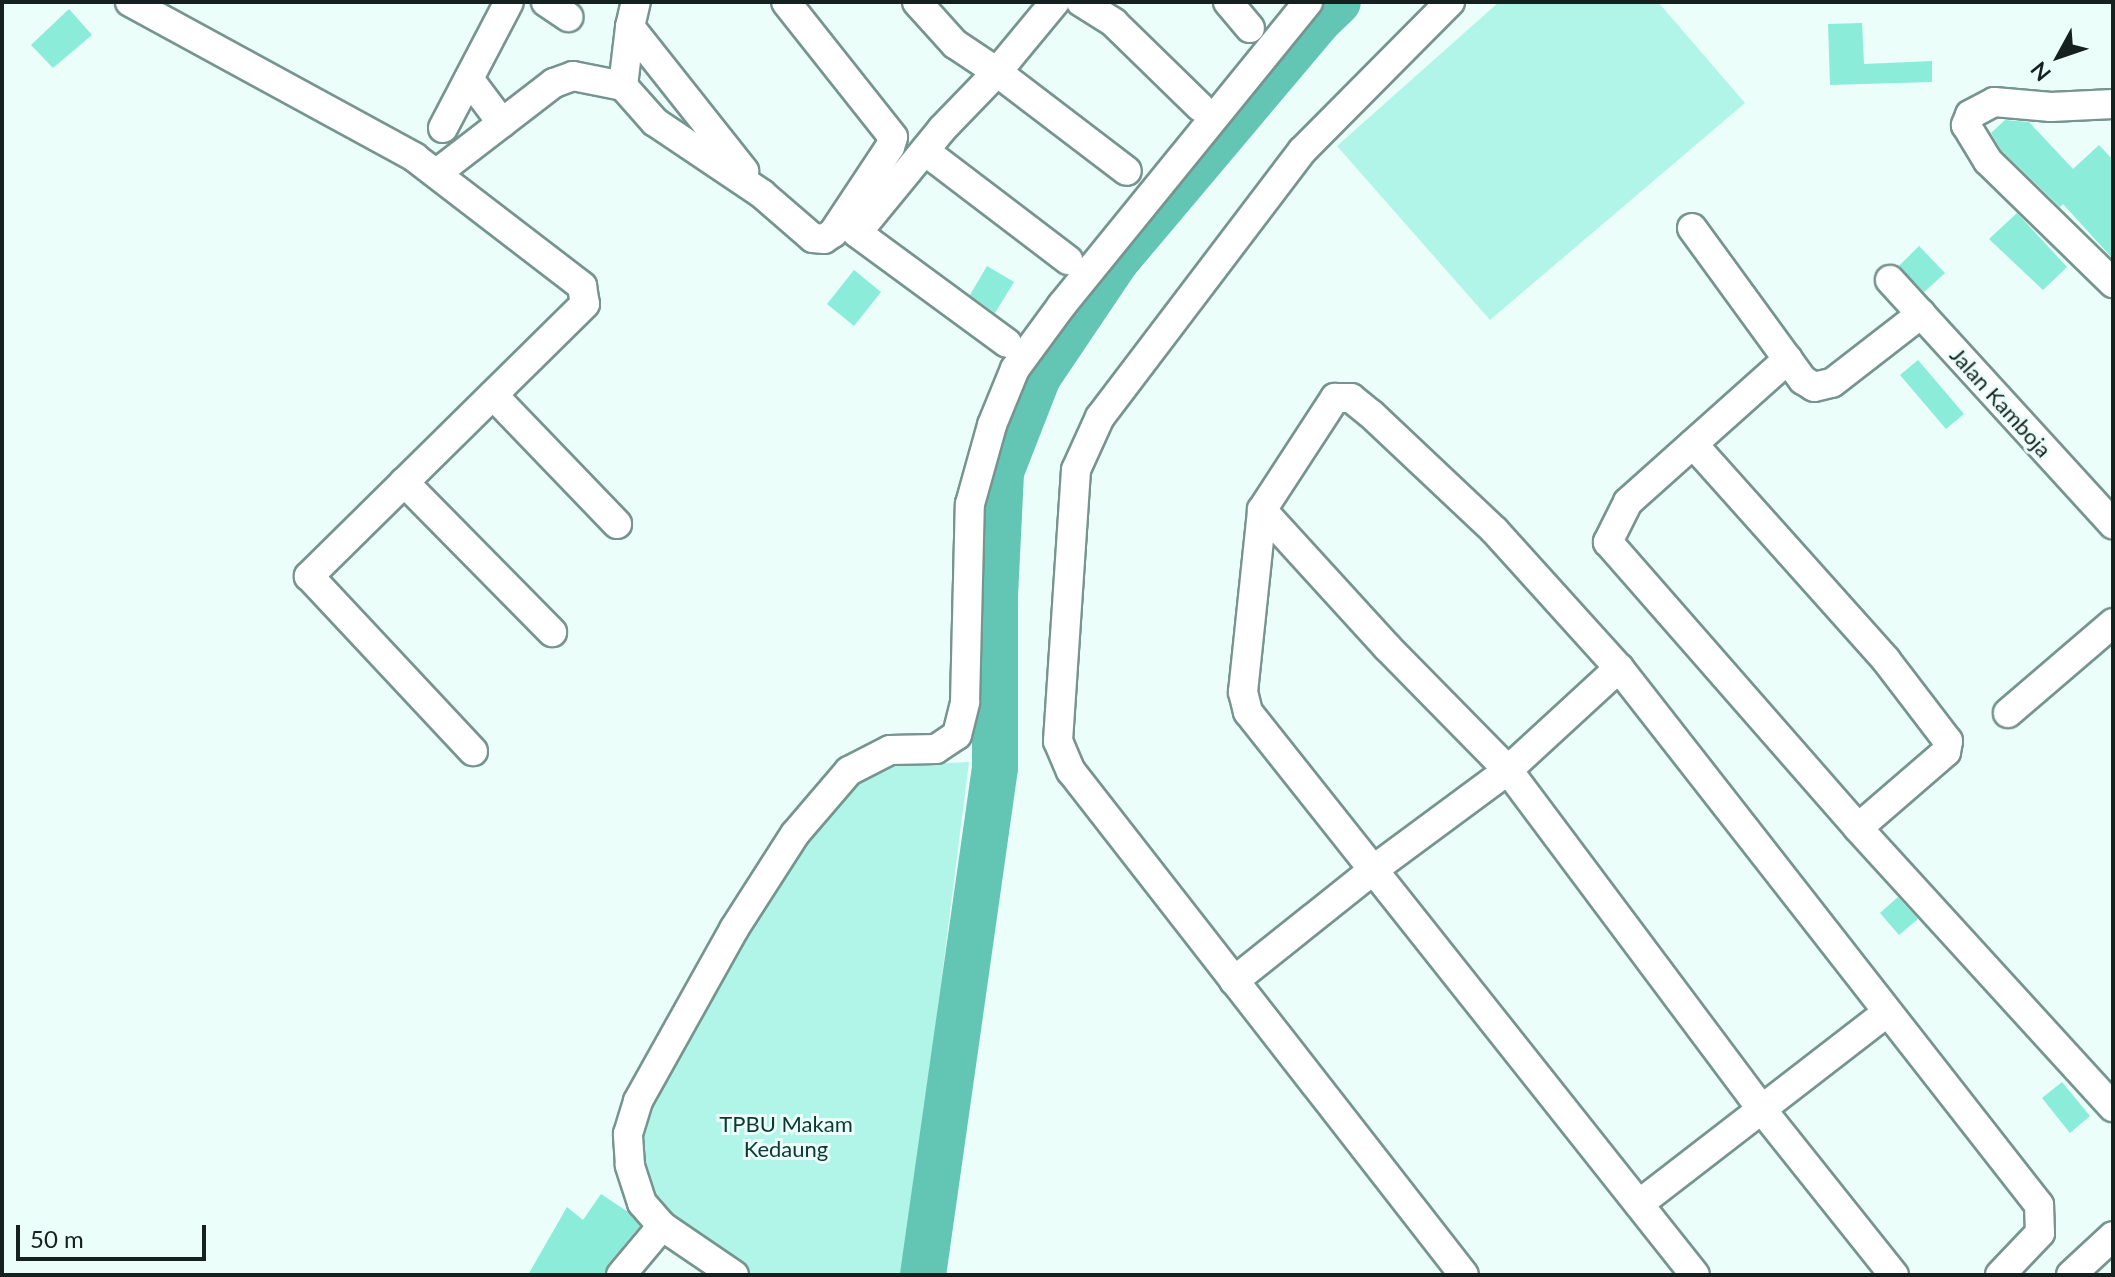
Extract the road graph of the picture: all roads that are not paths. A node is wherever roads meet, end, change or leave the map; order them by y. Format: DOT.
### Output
graph roads {
  1 [pos="130,2"];
  2 [pos="509,2"];
  3 [pos="786,2"];
  4 [pos="917,2"];
  5 [pos="1055,2"];
  6 [pos="1081,2"];
  7 [pos="1228,2"];
  8 [pos="1308,2"];
  9 [pos="1450,2"];
  10 [pos="633,14"];
  11 [pos="1250,28"];
  12 [pos="997,72"];
  13 [pos="469,79"];
  14 [pos="614,84"];
  15 [pos="2113,104"];
  16 [pos="1200,107"];
  17 [pos="502,123"];
  18 [pos="443,128"];
  19 [pos="925,151"];
  20 [pos="1127,171"];
  21 [pos="437,173"];
  22 [pos="762,194"];
  23 [pos="1692,228"];
  24 [pos="1068,260"];
  25 [pos="1890,280"];
  26 [pos="2113,283"];
  27 [pos="1921,314"];
  28 [pos="1007,343"];
  29 [pos="1788,359"];
  30 [pos="493,395"];
  31 [pos="1693,444"];
  32 [pos="404,482"];
  33 [pos="1262,510"];
  34 [pos="617,524"];
  35 [pos="2113,524"];
  36 [pos="2113,623"];
  37 [pos="552,632"];
  38 [pos="1619,668"];
  39 [pos="2008,713"];
  40 [pos="473,751"];
  41 [pos="1508,770"];
  42 [pos="1858,828"];
  43 [pos="1373,870"];
  44 [pos="1234,981"];
  45 [pos="1886,1013"];
  46 [pos="2113,1107"];
  47 [pos="1763,1111"];
  48 [pos="1639,1204"];
  49 [pos="662,1226"];
  50 [pos="2113,1236"];
  51 [pos="621,1275"];
  52 [pos="734,1275"];
  53 [pos="1464,1275"];
  54 [pos="1695,1275"];
  55 [pos="1894,1275"];
  56 [pos="2000,1275"];
  57 [pos="2071,1275"];
  1 -- 21 [label="street"];
  2 -- 13 [label="street"];
  3 -- 22 [label="street"];
  4 -- 12 [label="street"];
  5 -- 12 [label="street"];
  6 -- 16 [label="street"];
  7 -- 11 [label="street"];
  8 -- 49 [label="street"];
  9 -- 44 [label="street"];
  10 -- 14 [label="street"];
  10 -- 22 [label="street"];
  12 -- 19 [label="street"];
  12 -- 20 [label="street"];
  13 -- 17 [label="street"];
  13 -- 18 [label="street"];
  14 -- 17 [label="street"];
  14 -- 22 [label="street"];
  15 -- 26 [label="street"];
  17 -- 21 [label="street"];
  19 -- 24 [label="street"];
  19 -- 28 [label="street"];
  21 -- 30 [label="street"];
  23 -- 29 [label="street"];
  25 -- 27 [label="street, Jalan Kamboja"];
  27 -- 29 [label="street"];
  27 -- 35 [label="street, Jalan Kamboja"];
  29 -- 31 [label="street"];
  30 -- 32 [label="street"];
  30 -- 34 [label="street"];
  31 -- 42 [label="street"];
  31 -- 42 [label="street"];
  32 -- 37 [label="street"];
  32 -- 40 [label="street"];
  33 -- 38 [label="street"];
  33 -- 41 [label="street"];
  33 -- 43 [label="street"];
  36 -- 39 [label="street"];
  38 -- 41 [label="street"];
  38 -- 45 [label="street"];
  41 -- 43 [label="street"];
  41 -- 47 [label="street"];
  42 -- 46 [label="street"];
  43 -- 44 [label="street"];
  43 -- 48 [label="street"];
  44 -- 53 [label="street"];
  45 -- 47 [label="street"];
  45 -- 56 [label="street"];
  47 -- 48 [label="street"];
  47 -- 55 [label="street"];
  48 -- 54 [label="street"];
  49 -- 51 [label="street"];
  49 -- 52 [label="street"];
  50 -- 57 [label="street"];
}
